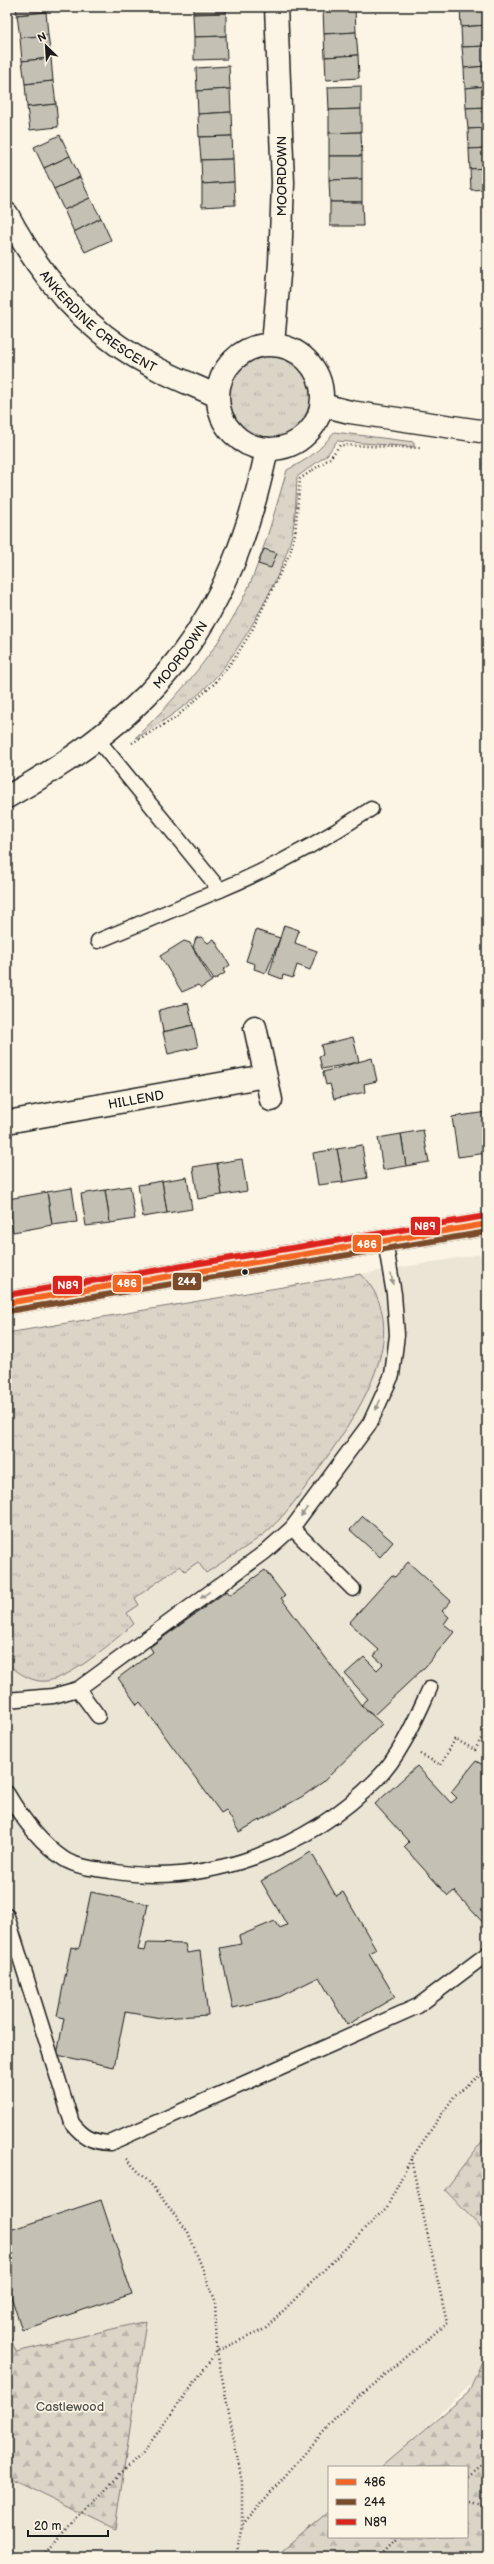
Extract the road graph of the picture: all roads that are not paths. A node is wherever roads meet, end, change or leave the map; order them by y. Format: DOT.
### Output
graph roads {
  1 [pos="276,7"];
  2 [pos="7,214"];
  3 [pos="273,344"];
  4 [pos="217,396"];
  5 [pos="322,405"];
  6 [pos="487,432"];
  7 [pos="267,449"];
  8 [pos="98,740"];
  9 [pos="7,797"];
  10 [pos="371,809"];
  11 [pos="220,890"];
  12 [pos="98,941"];
  13 [pos="254,1027"];
  14 [pos="265,1076"];
  15 [pos="271,1100"];
  16 [pos="7,1122"];
  17 [pos="487,1224"];
  18 [pos="385,1241"];
  19 [pos="7,1304"];
  20 [pos="292,1528"];
  21 [pos="353,1589"];
  22 [pos="430,1688"];
  23 [pos="78,1689"];
  24 [pos="7,1700"];
  25 [pos="98,1716"];
  26 [pos="8,1799"];
  27 [pos="7,1916"];
  28 [pos="487,1954"];
  1 -- 3 [label="street, MOORDOWN"];
  2 -- 4 [label="street, ANKERDINE CRESCENT"];
  3 -- 4 [label="street"];
  3 -- 5 [label="street"];
  4 -- 7 [label="street"];
  5 -- 6 [label="street"];
  5 -- 7 [label="street"];
  7 -- 8 [label="street, MOORDOWN"];
  8 -- 9 [label="street, MOORDOWN"];
  8 -- 11 [label="lane"];
  10 -- 11 [label="lane"];
  11 -- 12 [label="lane"];
  13 -- 14 [label="street"];
  14 -- 15 [label="street"];
  14 -- 16 [label="street, HILLEND"];
  17 -- 18 [label="street"];
  18 -- 19 [label="street"];
  18 -- 20 [label="lane, one-way"];
  20 -- 21 [label="lane"];
  20 -- 23 [label="lane, one-way"];
  22 -- 26 [label="lane"];
  23 -- 24 [label="lane"];
  23 -- 25 [label="lane"];
  27 -- 28 [label="lane"];
}
